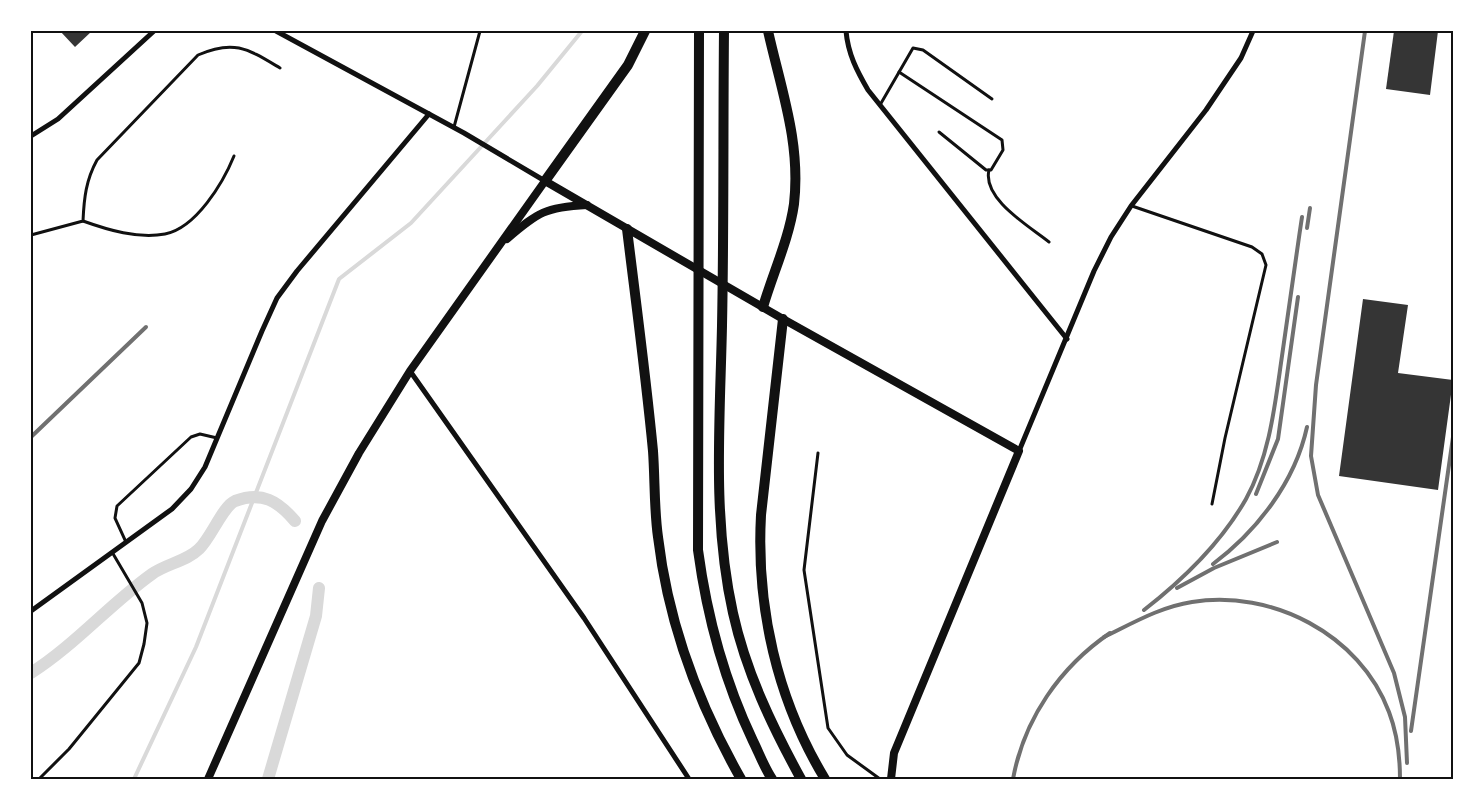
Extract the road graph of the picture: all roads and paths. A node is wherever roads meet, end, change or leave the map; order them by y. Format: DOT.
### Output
graph roads {
  1 [pos="154,31"];
  2 [pos="276,31"];
  3 [pos="480,31"];
  4 [pos="645,31"];
  5 [pos="699,31"];
  6 [pos="724,31"];
  7 [pos="768,31"];
  8 [pos="846,31"];
  9 [pos="1253,31"];
  10 [pos="280,68"];
  11 [pos="899,72"];
  12 [pos="992,99"];
  13 [pos="880,106"];
  14 [pos="429,114"];
  15 [pos="454,128"];
  16 [pos="939,132"];
  17 [pos="31,136"];
  18 [pos="234,156"];
  19 [pos="989,170"];
  20 [pos="545,181"];
  21 [pos="587,206"];
  22 [pos="1131,206"];
  23 [pos="83,221"];
  24 [pos="627,229"];
  25 [pos="31,235"];
  26 [pos="1049,242"];
  27 [pos="497,248"];
  28 [pos="763,306"];
  29 [pos="783,319"];
  30 [pos="1067,339"];
  31 [pos="410,371"];
  32 [pos="217,438"];
  33 [pos="1019,451"];
  34 [pos="818,453"];
  35 [pos="1212,504"];
  36 [pos="126,542"];
  37 [pos="112,552"];
  38 [pos="31,612"];
  39 [pos="39,779"];
  40 [pos="208,779"];
  41 [pos="689,779"];
  42 [pos="741,779"];
  43 [pos="772,779"];
  44 [pos="801,779"];
  45 [pos="825,779"];
  46 [pos="880,779"];
  47 [pos="891,779"];
  1 -- 17 [label="street"];
  2 -- 14 [label="street"];
  3 -- 15 [label="lane"];
  4 -- 20 [label="main road"];
  5 -- 43 [label="main road"];
  6 -- 44 [label="main road"];
  7 -- 28 [label="main road"];
  8 -- 13 [label="street"];
  9 -- 22 [label="street"];
  10 -- 23 [label="lane"];
  11 -- 12 [label="lane"];
  11 -- 13 [label="lane"];
  11 -- 19 [label="lane"];
  13 -- 30 [label="street"];
  14 -- 15 [label="street"];
  14 -- 32 [label="street"];
  15 -- 20 [label="street"];
  16 -- 19 [label="lane"];
  18 -- 23 [label="lane"];
  19 -- 26 [label="lane"];
  20 -- 21 [label="street"];
  20 -- 27 [label="street"];
  21 -- 24 [label="street"];
  21 -- 27 [label="street"];
  22 -- 30 [label="street"];
  22 -- 35 [label="lane"];
  23 -- 25 [label="lane"];
  24 -- 28 [label="street"];
  24 -- 42 [label="main road"];
  27 -- 31 [label="street"];
  28 -- 29 [label="street"];
  29 -- 33 [label="street"];
  29 -- 45 [label="main road"];
  30 -- 33 [label="street"];
  31 -- 40 [label="street"];
  31 -- 41 [label="street"];
  32 -- 36 [label="street"];
  32 -- 36 [label="lane"];
  33 -- 47 [label="street"];
  34 -- 46 [label="lane"];
  36 -- 37 [label="street"];
  37 -- 38 [label="street"];
  37 -- 39 [label="lane"];
}
